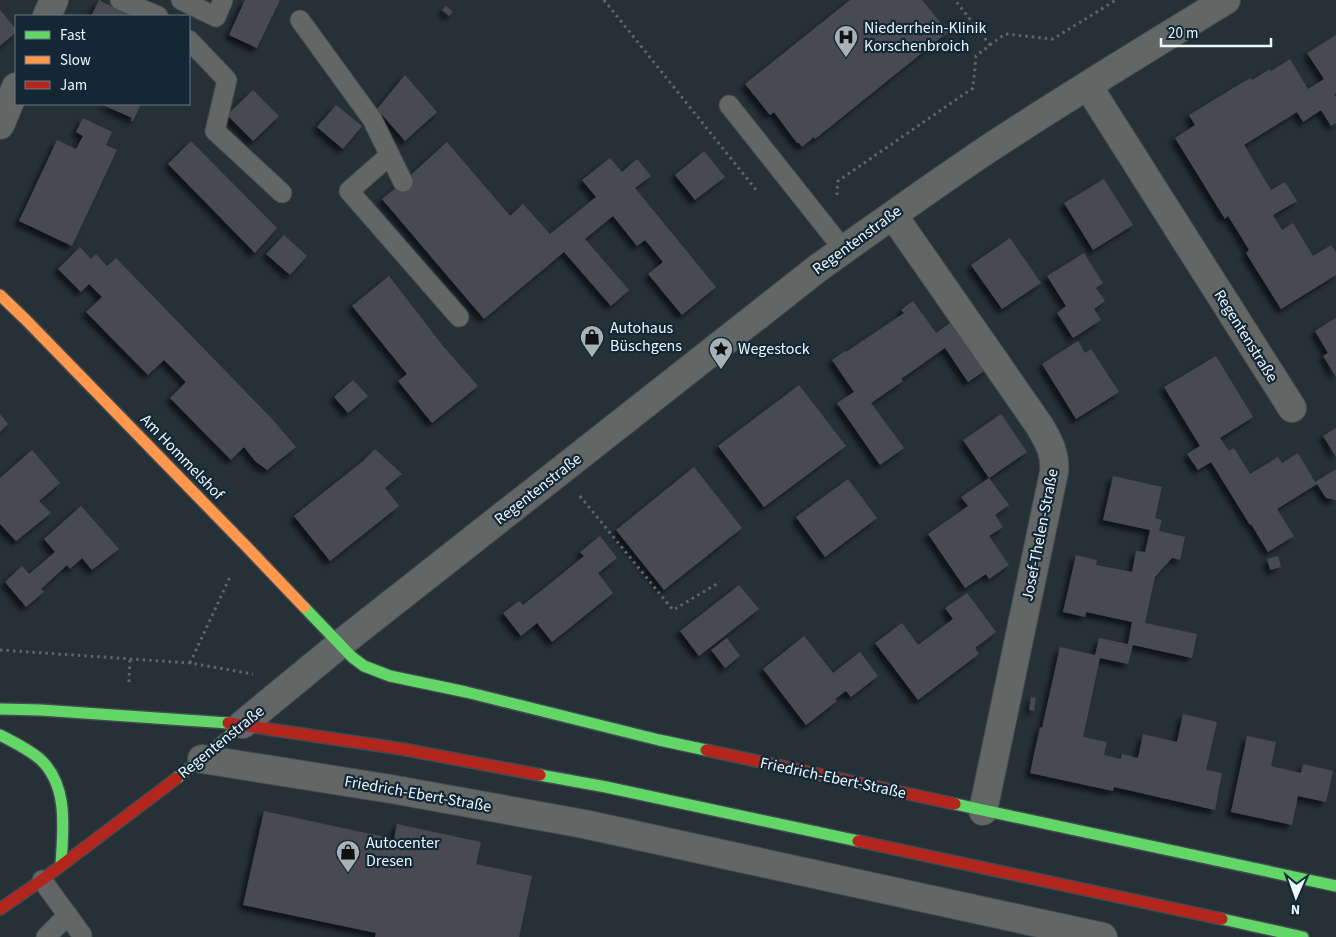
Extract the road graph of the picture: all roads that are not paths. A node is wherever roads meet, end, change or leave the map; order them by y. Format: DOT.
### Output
graph roads {
  1 [pos="54,0"];
  2 [pos="120,0"];
  3 [pos="181,0"];
  4 [pos="223,0"];
  5 [pos="1226,0"];
  6 [pos="47,15"];
  7 [pos="156,15"];
  8 [pos="300,20"];
  9 [pos="190,41"];
  10 [pos="1088,86"];
  11 [pos="15,89"];
  12 [pos="729,106"];
  13 [pos="0,125"];
  14 [pos="390,155"];
  15 [pos="403,182"];
  16 [pos="282,193"];
  17 [pos="893,214"];
  18 [pos="844,250"];
  19 [pos="0,295"];
  20 [pos="459,317"];
  21 [pos="1292,408"];
  22 [pos="339,645"];
  23 [pos="0,709"];
  24 [pos="243,724"];
  25 [pos="0,735"];
  26 [pos="202,759"];
  27 [pos="983,811"];
  28 [pos="61,865"];
  29 [pos="42,880"];
  30 [pos="1336,886"];
  31 [pos="0,909"];
  32 [pos="68,915"];
  33 [pos="82,935"];
  34 [pos="46,937"];
  35 [pos="1103,937"];
  36 [pos="1303,937"];
  1 -- 6 [label="street"];
  2 -- 7 [label="lane"];
  3 -- 4 [label="lane"];
  5 -- 10 [label="street, Regentenstraße"];
  8 -- 14 [label="lane"];
  9 -- 16 [label="lane"];
  10 -- 17 [label="street, Regentenstraße"];
  10 -- 21 [label="street, Regentenstraße"];
  11 -- 13 [label="street"];
  12 -- 18 [label="lane"];
  14 -- 15 [label="lane"];
  14 -- 20 [label="lane"];
  17 -- 18 [label="street, Regentenstraße"];
  17 -- 27 [label="street, Josef-Thelen-Straße"];
  18 -- 22 [label="street, Regentenstraße"];
  19 -- 22 [label="street, Am Hommelshof"];
  22 -- 24 [label="street, Regentenstraße"];
  22 -- 27 [label="street, Friedrich-Ebert-Straße"];
  23 -- 24 [label="street"];
  24 -- 26 [label="street, Regentenstraße"];
  24 -- 36 [label="street"];
  25 -- 28 [label="street"];
  26 -- 28 [label="street, Regentenstraße"];
  26 -- 35 [label="street, Friedrich-Ebert-Straße"];
  27 -- 30 [label="street, Friedrich-Ebert-Straße"];
  28 -- 29 [label="street, Regentenstraße"];
  29 -- 31 [label="street, Regentenstraße"];
  29 -- 32 [label="lane"];
  32 -- 33 [label="lane"];
  32 -- 34 [label="lane"];
}
